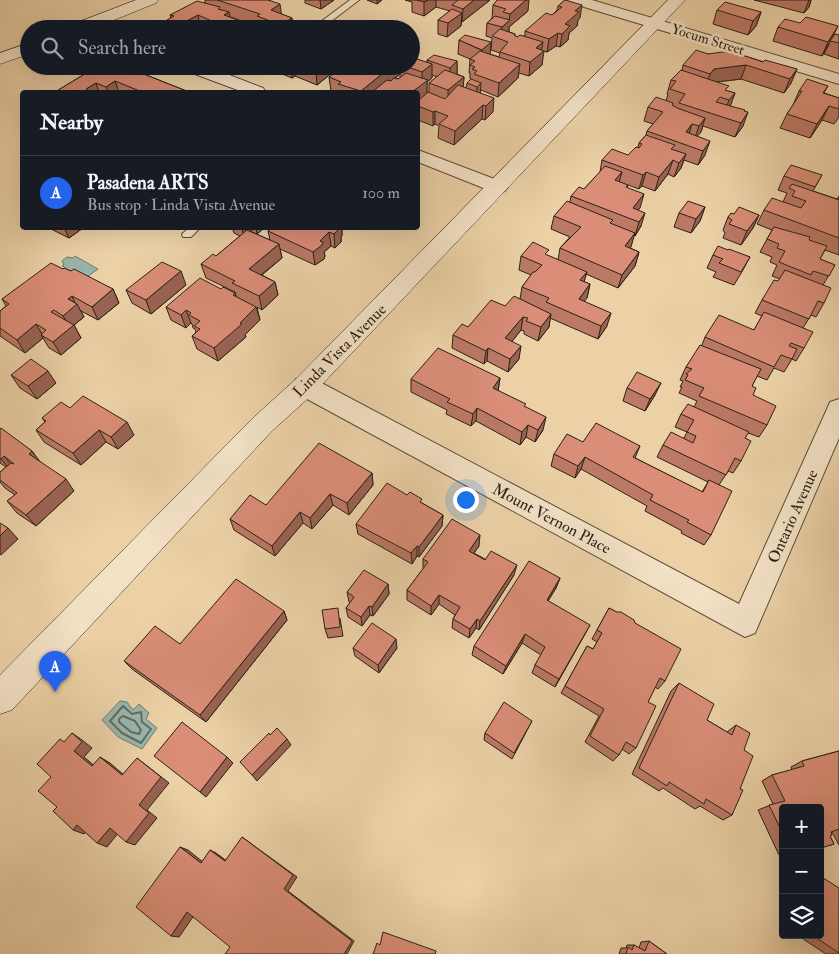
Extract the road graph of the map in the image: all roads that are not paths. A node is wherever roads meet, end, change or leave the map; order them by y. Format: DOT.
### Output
graph roads {
  1 [pos="150,0"];
  2 [pos="355,0"];
  3 [pos="576,0"];
  4 [pos="677,0"];
  5 [pos="100,20"];
  6 [pos="327,20"];
  7 [pos="655,24"];
  8 [pos="20,51"];
  9 [pos="0,59"];
  10 [pos="213,75"];
  11 [pos="839,79"];
  12 [pos="252,90"];
  13 [pos="420,157"];
  14 [pos="498,187"];
  15 [pos="305,386"];
  16 [pos="839,409"];
  17 [pos="745,623"];
  18 [pos="0,698"];
  1 -- 5 [label="main road"];
  2 -- 6 [label="lane"];
  3 -- 7 [label="street, Yocum Street"];
  4 -- 7 [label="main road, Linda Vista Avenue"];
  7 -- 11 [label="street, Yocum Street"];
  7 -- 14 [label="main road, Linda Vista Avenue"];
  8 -- 9 [label="main road"];
  10 -- 12 [label="street"];
  13 -- 14 [label="street"];
  14 -- 15 [label="main road, Linda Vista Avenue"];
  15 -- 17 [label="street, Mount Vernon Place"];
  15 -- 18 [label="main road, Linda Vista Avenue"];
  16 -- 17 [label="street, Ontario Avenue"];
}
